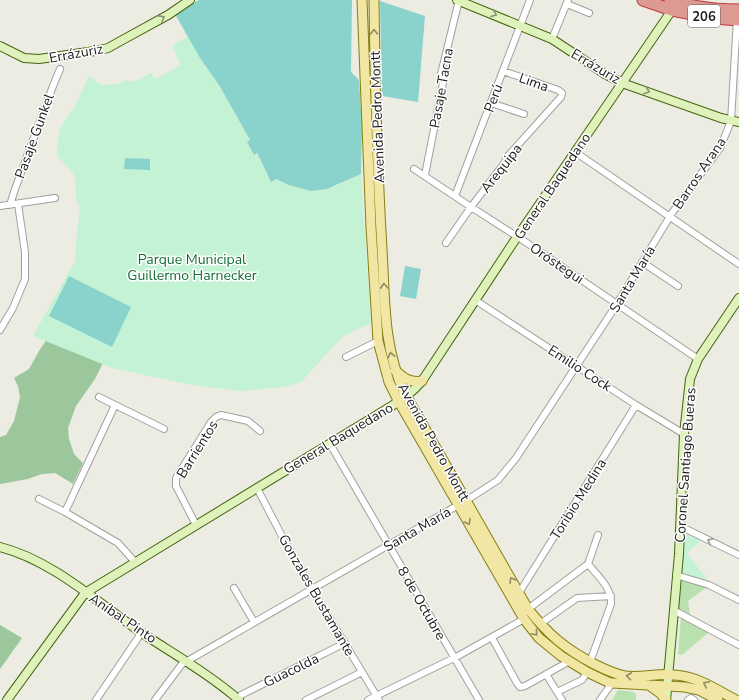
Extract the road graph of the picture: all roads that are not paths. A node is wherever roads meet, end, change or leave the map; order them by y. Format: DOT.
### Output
graph roads {
  1 [pos="190,0"];
  2 [pos="362,0"];
  3 [pos="374,0"];
  4 [pos="458,0"];
  5 [pos="530,0"];
  6 [pos="643,0"];
  7 [pos="567,2"];
  8 [pos="671,5"];
  9 [pos="589,13"];
  10 [pos="738,14"];
  11 [pos="520,25"];
  12 [pos="552,39"];
  13 [pos="0,46"];
  14 [pos="365,64"];
  15 [pos="375,65"];
  16 [pos="60,69"];
  17 [pos="503,70"];
  18 [pos="622,82"];
  19 [pos="561,97"];
  20 [pos="491,103"];
  21 [pos="524,114"];
  22 [pos="735,122"];
  23 [pos="575,152"];
  24 [pos="414,169"];
  25 [pos="425,176"];
  26 [pos="455,196"];
  27 [pos="55,198"];
  28 [pos="18,204"];
  29 [pos="10,205"];
  30 [pos="0,206"];
  31 [pos="471,207"];
  32 [pos="375,215"];
  33 [pos="670,217"];
  34 [pos="517,237"];
  35 [pos="446,243"];
  36 [pos="642,262"];
  37 [pos="739,264"];
  38 [pos="678,286"];
  39 [pos="739,298"];
  40 [pos="475,300"];
  41 [pos="617,304"];
  42 [pos="0,330"];
  43 [pos="378,341"];
  44 [pos="346,357"];
  45 [pos="698,359"];
  46 [pos="577,365"];
  47 [pos="395,369"];
  48 [pos="422,381"];
  49 [pos="99,397"];
  50 [pos="402,399"];
  51 [pos="636,405"];
  52 [pos="115,406"];
  53 [pos="164,429"];
  54 [pos="260,431"];
  55 [pos="684,434"];
  56 [pos="330,444"];
  57 [pos="257,488"];
  58 [pos="39,499"];
  59 [pos="463,503"];
  60 [pos="65,512"];
  61 [pos="196,525"];
  62 [pos="680,526"];
  63 [pos="598,535"];
  64 [pos="389,546"];
  65 [pos="0,547"];
  66 [pos="739,555"];
  67 [pos="135,562"];
  68 [pos="588,564"];
  69 [pos="676,575"];
  70 [pos="234,588"];
  71 [pos="312,589"];
  72 [pos="85,592"];
  73 [pos="516,596"];
  74 [pos="612,596"];
  75 [pos="739,600"];
  76 [pos="528,609"];
  77 [pos="675,610"];
  78 [pos="524,619"];
  79 [pos="254,622"];
  80 [pos="540,624"];
  81 [pos="142,632"];
  82 [pos="492,638"];
  83 [pos="345,643"];
  84 [pos="739,645"];
  85 [pos="454,658"];
  86 [pos="188,661"];
  87 [pos="568,662"];
  88 [pos="590,662"];
  89 [pos="362,672"];
  90 [pos="587,672"];
  91 [pos="546,674"];
  92 [pos="671,674"];
  93 [pos="612,683"];
  94 [pos="649,685"];
  95 [pos="670,685"];
  96 [pos="557,692"];
  97 [pos="378,698"];
  98 [pos="239,699"];
  99 [pos="7,700"];
  100 [pos="96,700"];
  101 [pos="155,700"];
  102 [pos="306,700"];
  103 [pos="368,700"];
  104 [pos="479,700"];
  105 [pos="562,700"];
  106 [pos="600,700"];
  107 [pos="666,700"];
  108 [pos="671,700"];
  109 [pos="688,700"];
  110 [pos="694,700"];
  111 [pos="718,700"];
  112 [pos="736,700"];
  13 -- 1 [label="main road, Errázuriz, one-way"];
  2 -- 14 [label="main road, Avenida Pedro Montt"];
  15 -- 3 [label="main road, Avenida Pedro Montt, one-way"];
  4 -- 11 [label="main road, Errázuriz, one-way"];
  4 -- 25 [label="street, Pasaje Tacna"];
  5 -- 11 [label="street, Perú"];
  6 -- 8 [label="highway, 206"];
  7 -- 9 [label="street"];
  7 -- 12 [label="street"];
  8 -- 10 [label="highway, 206"];
  8 -- 18 [label="main road, General Baquedano"];
  10 -- 22 [label="street, Barros Arana"];
  11 -- 12 [label="main road, Errázuriz"];
  11 -- 17 [label="street, Perú"];
  12 -- 18 [label="main road, Errázuriz"];
  14 -- 15 [label="main road"];
  14 -- 32 [label="main road, Avenida Pedro Montt"];
  15 -- 32 [label="main road, Avenida Pedro Montt"];
  16 -- 29 [label="street, Pasaje Gunkel"];
  17 -- 19 [label="street, Lima"];
  17 -- 20 [label="street, Perú"];
  18 -- 22 [label="main road, Errázuriz, one-way"];
  18 -- 23 [label="main road, General Baquedano"];
  19 -- 31 [label="street, Arequipa"];
  20 -- 21 [label="street"];
  20 -- 26 [label="street, Perú"];
  22 -- 33 [label="street, Barros Arana"];
  23 -- 33 [label="street"];
  23 -- 34 [label="main road, General Baquedano"];
  24 -- 25 [label="street, Oróstegui"];
  25 -- 26 [label="street, Oróstegui"];
  26 -- 31 [label="street, Oróstegui"];
  27 -- 28 [label="street"];
  28 -- 29 [label="street"];
  28 -- 42 [label="street"];
  29 -- 30 [label="street"];
  31 -- 34 [label="street, Oróstegui"];
  31 -- 35 [label="street, Arequipa"];
  32 -- 43 [label="main road, Avenida Pedro Montt"];
  47 -- 32 [label="main road, Avenida Pedro Montt, one-way"];
  33 -- 36 [label="street, Santa María"];
  33 -- 37 [label="street"];
  34 -- 40 [label="main road, General Baquedano"];
  34 -- 41 [label="street, Oróstegui"];
  36 -- 38 [label="street"];
  36 -- 41 [label="street, Santa María"];
  39 -- 45 [label="main road, Coronel Santiago Bueras"];
  40 -- 46 [label="street, Emilio Cock"];
  40 -- 48 [label="main road, General Baquedano"];
  41 -- 45 [label="street, Oróstegui"];
  41 -- 46 [label="street, Santa María"];
  43 -- 44 [label="street"];
  43 -- 50 [label="main road, Avenida Pedro Montt"];
  45 -- 55 [label="main road, Coronel Santiago Bueras"];
  46 -- 51 [label="street, Emilio Cock"];
  46 -- 59 [label="street, Santa María"];
  47 -- 48 [label="main road"];
  47 -- 50 [label="main road, Avenida Pedro Montt"];
  48 -- 50 [label="main road, General Baquedano"];
  49 -- 52 [label="street"];
  50 -- 56 [label="main road, General Baquedano"];
  50 -- 59 [label="main road, Avenida Pedro Montt"];
  51 -- 55 [label="street, Emilio Cock"];
  51 -- 73 [label="street, Toribio Medina"];
  52 -- 53 [label="street"];
  52 -- 60 [label="street"];
  54 -- 61 [label="street, Barrientos"];
  55 -- 62 [label="main road, Coronel Santiago Bueras"];
  56 -- 57 [label="main road, General Baquedano"];
  56 -- 64 [label="street, 8 de Octubre"];
  57 -- 61 [label="main road, General Baquedano"];
  57 -- 71 [label="street, Gonzales Bustamante"];
  58 -- 60 [label="street"];
  59 -- 64 [label="street, Santa María"];
  59 -- 73 [label="main road, Avenida Pedro Montt"];
  60 -- 67 [label="street"];
  61 -- 67 [label="main road, General Baquedano"];
  66 -- 62 [label="street, one-way"];
  62 -- 69 [label="main road, Coronel Santiago Bueras"];
  63 -- 68 [label="street"];
  64 -- 71 [label="street, Santa María"];
  64 -- 85 [label="street, 8 de Octubre"];
  65 -- 72 [label="main road, Aníbal Pinto"];
  67 -- 72 [label="main road, General Baquedano"];
  68 -- 74 [label="street"];
  68 -- 76 [label="street"];
  69 -- 75 [label="street"];
  69 -- 77 [label="main road, Coronel Santiago Bueras"];
  70 -- 79 [label="street"];
  71 -- 79 [label="street, Santa María"];
  71 -- 83 [label="street, Gonzales Bustamante"];
  72 -- 81 [label="main road, Aníbal Pinto"];
  72 -- 99 [label="main road, General Baquedano"];
  73 -- 76 [label="main road, Avenida Pedro Montt"];
  73 -- 78 [label="main road, Avenida Pedro Montt"];
  74 -- 80 [label="street"];
  74 -- 88 [label="street"];
  76 -- 80 [label="main road, Avenida Pedro Montt"];
  77 -- 84 [label="street"];
  77 -- 92 [label="main road, Coronel Santiago Bueras"];
  78 -- 82 [label="street"];
  78 -- 87 [label="main road, Avenida Pedro Montt, one-way"];
  79 -- 86 [label="street, Santa María"];
  80 -- 88 [label="main road, Avenida Pedro Montt"];
  81 -- 86 [label="main road, Aníbal Pinto"];
  81 -- 100 [label="street"];
  82 -- 85 [label="street"];
  82 -- 91 [label="street"];
  83 -- 89 [label="street, Gonzales Bustamante"];
  83 -- 98 [label="street, Guacolda"];
  85 -- 97 [label="street"];
  85 -- 104 [label="street, 8 de Octubre"];
  86 -- 98 [label="main road, Aníbal Pinto"];
  86 -- 101 [label="street, Santa María"];
  87 -- 90 [label="main road, Avenida Pedro Montt"];
  87 -- 91 [label="street"];
  92 -- 88 [label="main road, Avenida Pedro Montt, one-way"];
  89 -- 97 [label="street, Gonzales Bustamante"];
  89 -- 102 [label="street"];
  90 -- 93 [label="main road, Avenida Pedro Montt"];
  90 -- 96 [label="street"];
  91 -- 96 [label="street"];
  92 -- 95 [label="main road, Coronel Santiago Bueras"];
  112 -- 92 [label="main road, Avenida Pedro Montt, one-way"];
  93 -- 94 [label="main road, Avenida Pedro Montt"];
  93 -- 106 [label="street"];
  94 -- 95 [label="main road, Avenida Pedro Montt"];
  94 -- 107 [label="main road"];
  95 -- 107 [label="main road, Coronel Santiago Bueras"];
  95 -- 108 [label="main road, Coronel Santiago Bueras"];
  95 -- 111 [label="main road, Avenida Pedro Montt"];
  96 -- 105 [label="street"];
  97 -- 103 [label="street"];
  109 -- 110 [label="street"];
}
